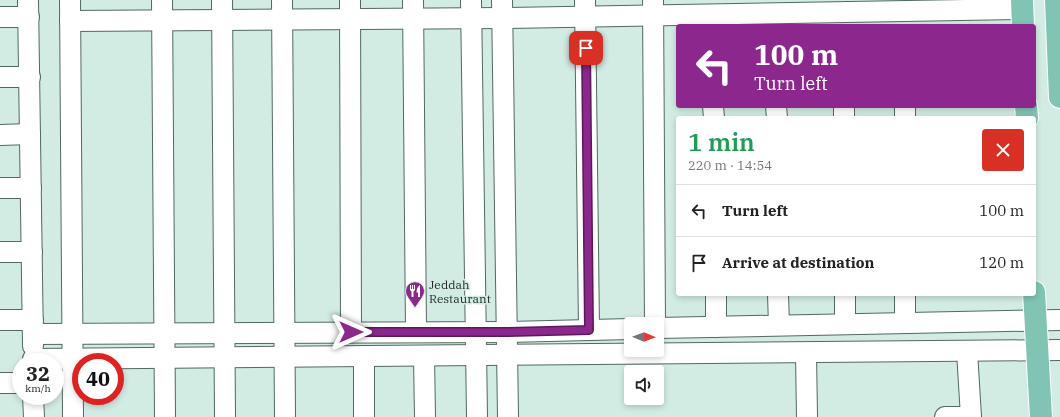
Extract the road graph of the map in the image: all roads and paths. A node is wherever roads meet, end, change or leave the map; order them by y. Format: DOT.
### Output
graph roads {
  1 [pos="70,0"];
  2 [pos="162,0"];
  3 [pos="222,0"];
  4 [pos="1056,0"];
  5 [pos="28,8"];
  6 [pos="585,8"];
  7 [pos="653,8"];
  8 [pos="350,9"];
  9 [pos="413,9"];
  10 [pos="471,9"];
  11 [pos="502,9"];
  12 [pos="282,10"];
  13 [pos="904,12"];
  14 [pos="1023,12"];
  15 [pos="712,13"];
  16 [pos="0,17"];
  17 [pos="843,19"];
  18 [pos="162,20"];
  19 [pos="222,20"];
  20 [pos="776,20"];
  21 [pos="70,21"];
  22 [pos="0,77"];
  23 [pos="30,77"];
  24 [pos="1060,97"];
  25 [pos="30,134"];
  26 [pos="0,135"];
  27 [pos="0,188"];
  28 [pos="31,188"];
  29 [pos="0,252"];
  30 [pos="32,252"];
  31 [pos="716,296"];
  32 [pos="778,296"];
  33 [pos="845,296"];
  34 [pos="905,296"];
  35 [pos="1034,296"];
  36 [pos="655,317"];
  37 [pos="1036,319"];
  38 [pos="0,320"];
  39 [pos="1060,320"];
  40 [pos="905,322"];
  41 [pos="845,324"];
  42 [pos="779,325"];
  43 [pos="33,327"];
  44 [pos="716,327"];
  45 [pos="664,328"];
  46 [pos="624,329"];
  47 [pos="589,330"];
  48 [pos="416,331"];
  49 [pos="476,331"];
  50 [pos="224,332"];
  51 [pos="284,332"];
  52 [pos="351,332"];
  53 [pos="507,332"];
  54 [pos="72,333"];
  55 [pos="164,333"];
  56 [pos="1060,350"];
  57 [pos="967,351"];
  58 [pos="1037,351"];
  59 [pos="33,353"];
  60 [pos="73,353"];
  61 [pos="806,353"];
  62 [pos="476,355"];
  63 [pos="508,355"];
  64 [pos="364,356"];
  65 [pos="424,356"];
  66 [pos="285,357"];
  67 [pos="124,358"];
  68 [pos="165,358"];
  69 [pos="224,358"];
  70 [pos="0,383"];
  71 [pos="12,383"];
  72 [pos="33,405"];
  73 [pos="73,405"];
  74 [pos="34,417"];
  75 [pos="73,417"];
  76 [pos="165,417"];
  77 [pos="225,417"];
  78 [pos="285,417"];
  79 [pos="364,417"];
  80 [pos="425,417"];
  81 [pos="477,417"];
  82 [pos="508,417"];
  83 [pos="807,417"];
  84 [pos="946,417"];
  85 [pos="971,417"];
  86 [pos="1041,417"];
  1 -- 21 [label="street"];
  2 -- 18 [label="street"];
  3 -- 19 [label="street"];
  4 -- 24 [label="main road"];
  5 -- 16 [label="street"];
  5 -- 23 [label="street"];
  6 -- 7 [label="street"];
  6 -- 11 [label="street"];
  6 -- 47 [label="street"];
  7 -- 15 [label="street"];
  7 -- 36 [label="street"];
  8 -- 9 [label="street"];
  8 -- 12 [label="street"];
  8 -- 52 [label="street"];
  9 -- 10 [label="street"];
  9 -- 48 [label="street"];
  10 -- 11 [label="street"];
  10 -- 49 [label="street"];
  11 -- 53 [label="street"];
  12 -- 19 [label="street"];
  12 -- 51 [label="street"];
  13 -- 14 [label="street"];
  13 -- 17 [label="street"];
  15 -- 20 [label="street"];
  17 -- 20 [label="street"];
  18 -- 19 [label="street"];
  18 -- 21 [label="street"];
  18 -- 55 [label="street"];
  19 -- 50 [label="street"];
  21 -- 54 [label="street"];
  22 -- 23 [label="street"];
  23 -- 25 [label="street"];
  25 -- 26 [label="street"];
  25 -- 28 [label="street"];
  27 -- 28 [label="street"];
  28 -- 30 [label="street"];
  29 -- 30 [label="street"];
  30 -- 43 [label="street"];
  31 -- 44 [label="street"];
  32 -- 42 [label="street"];
  33 -- 41 [label="street"];
  34 -- 40 [label="street"];
  35 -- 37 [label="main road"];
  37 -- 39 [label="street"];
  37 -- 40 [label="street"];
  37 -- 58 [label="main road"];
  38 -- 43 [label="street"];
  40 -- 41 [label="street"];
  41 -- 42 [label="street"];
  42 -- 44 [label="street"];
  43 -- 54 [label="street"];
  43 -- 59 [label="street"];
  44 -- 45 [label="street"];
  46 -- 47 [label="street"];
  47 -- 53 [label="street"];
  48 -- 49 [label="street"];
  48 -- 52 [label="street"];
  49 -- 53 [label="street"];
  49 -- 62 [label="street"];
  50 -- 51 [label="street"];
  50 -- 55 [label="street"];
  50 -- 69 [label="street"];
  51 -- 52 [label="street"];
  51 -- 66 [label="street"];
  53 -- 63 [label="street"];
  54 -- 55 [label="street"];
  54 -- 60 [label="street"];
  55 -- 68 [label="street"];
  56 -- 58 [label="street"];
  57 -- 58 [label="street"];
  57 -- 61 [label="street"];
  57 -- 85 [label="street"];
  58 -- 86 [label="main road"];
  61 -- 63 [label="street"];
  61 -- 83 [label="street"];
  62 -- 63 [label="street"];
  62 -- 65 [label="street"];
  62 -- 81 [label="street"];
  63 -- 82 [label="street"];
  64 -- 65 [label="street"];
  64 -- 66 [label="street"];
  64 -- 79 [label="street"];
  65 -- 80 [label="street"];
  66 -- 69 [label="street"];
  66 -- 78 [label="street"];
  67 -- 68 [label="street"];
  68 -- 69 [label="street"];
  68 -- 76 [label="street"];
  69 -- 77 [label="street"];
  70 -- 71 [label="street"];
  72 -- 74 [label="street"];
  73 -- 75 [label="street"];
  84 -- 85 [label="street"];
}
